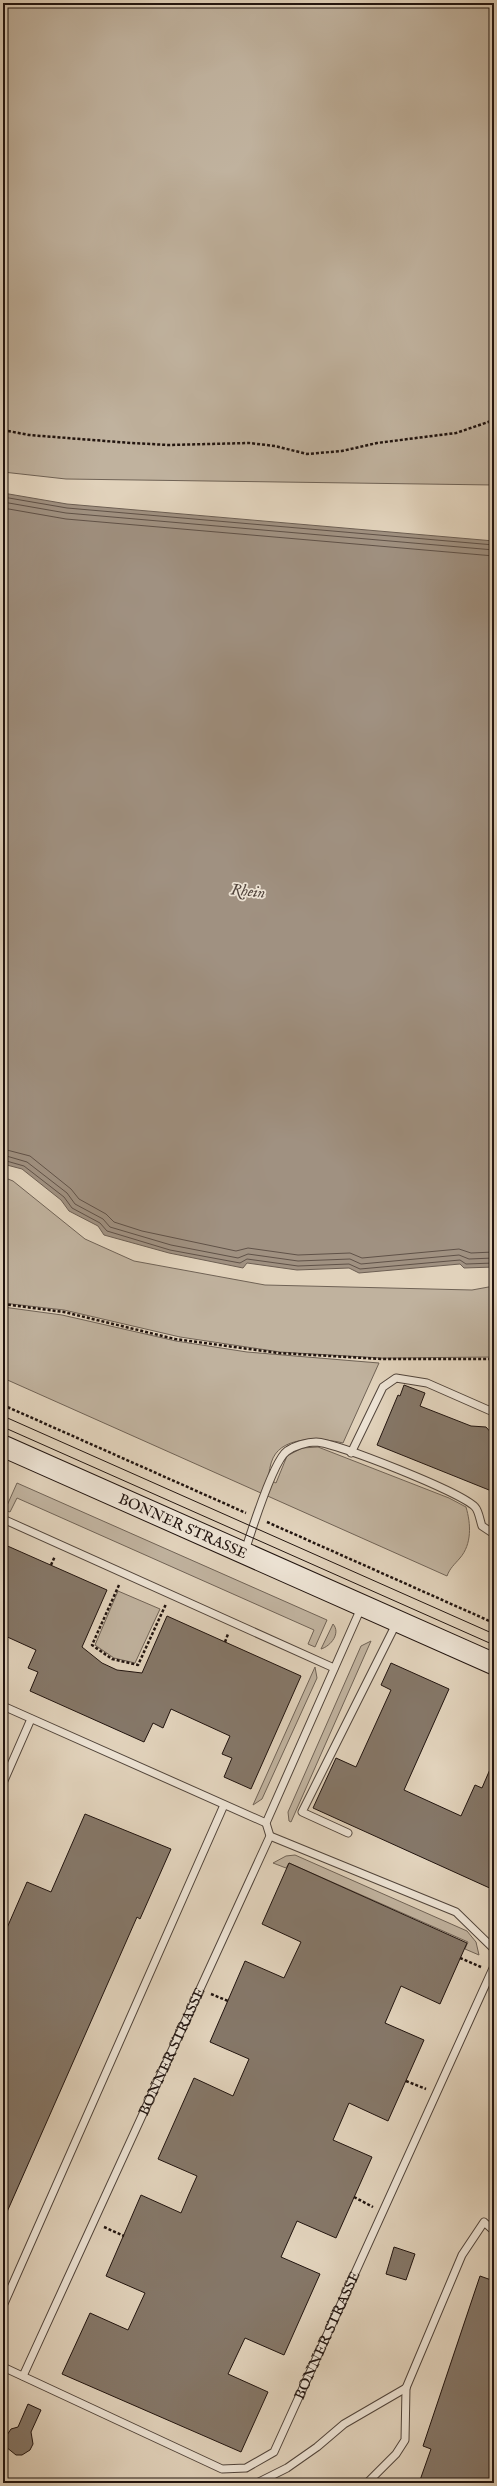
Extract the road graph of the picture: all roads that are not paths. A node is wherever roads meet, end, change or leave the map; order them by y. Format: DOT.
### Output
graph roads {
  1 [pos="493,1412"];
  2 [pos="4,1448"];
  3 [pos="351,1452"];
  4 [pos="3,1519"];
  5 [pos="494,1534"];
  6 [pos="244,1553"];
  7 [pos="361,1607"];
  8 [pos="397,1622"];
  9 [pos="494,1664"];
  10 [pos="334,1668"];
  11 [pos="3,1706"];
  12 [pos="31,1719"];
  13 [pos="3,1783"];
  14 [pos="224,1805"];
  15 [pos="266,1823"];
  16 [pos="348,1833"];
  17 [pos="270,1836"];
  18 [pos="494,1949"];
  19 [pos="492,1969"];
  20 [pos="494,2231"];
  21 [pos="3,2306"];
  22 [pos="3,2366"];
  23 [pos="23,2376"];
  24 [pos="406,2388"];
  25 [pos="257,2483"];
  26 [pos="366,2483"];
  1 -- 3 [label="lane"];
  2 -- 6 [label="main road, BONNER STRASSE"];
  3 -- 5 [label="lane"];
  3 -- 6 [label="lane"];
  4 -- 10 [label="lane"];
  6 -- 7 [label="main road, BONNER STRASSE"];
  7 -- 8 [label="main road, BONNER STRASSE"];
  7 -- 10 [label="lane"];
  8 -- 9 [label="main road, BONNER STRASSE"];
  8 -- 16 [label="lane"];
  10 -- 15 [label="lane"];
  11 -- 12 [label="lane"];
  12 -- 13 [label="lane"];
  12 -- 14 [label="lane"];
  14 -- 15 [label="lane"];
  14 -- 21 [label="lane"];
  15 -- 17 [label="lane"];
  17 -- 18 [label="lane"];
  17 -- 23 [label="lane, BONNER STRASSE"];
  19 -- 23 [label="lane, BONNER STRASSE"];
  20 -- 24 [label="lane"];
  22 -- 23 [label="lane, BONNER STRASSE"];
  24 -- 25 [label="lane"];
  24 -- 26 [label="lane"];
}
